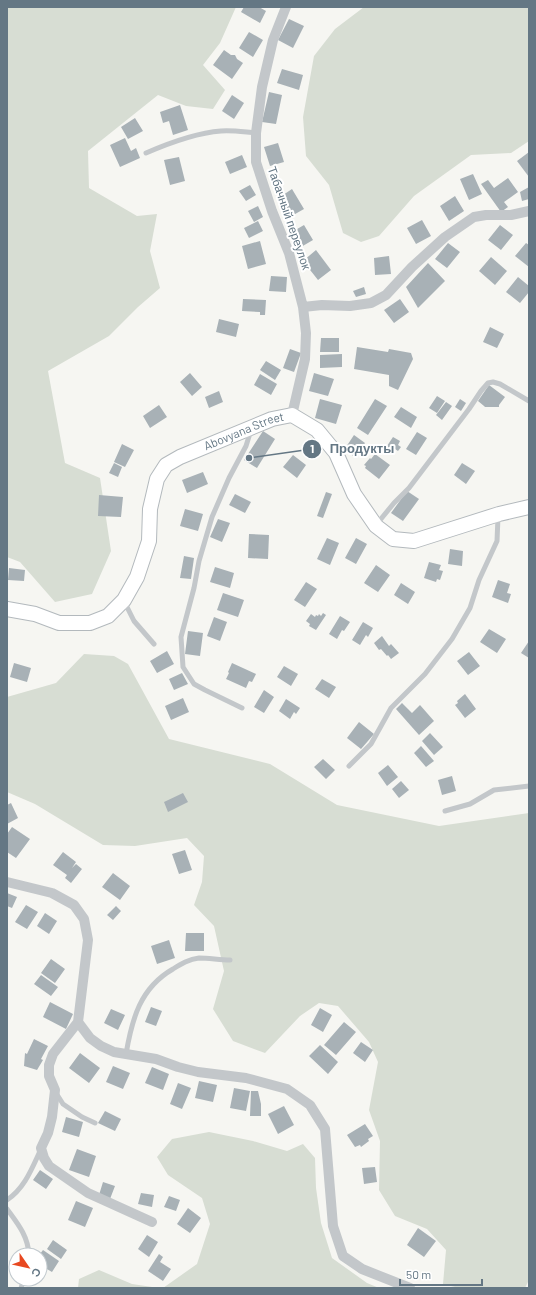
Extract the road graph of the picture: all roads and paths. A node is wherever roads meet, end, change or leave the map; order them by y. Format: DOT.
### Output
graph roads {
  1 [pos="286,7"];
  2 [pos="256,133"];
  3 [pos="146,153"];
  4 [pos="529,211"];
  5 [pos="303,307"];
  6 [pos="529,401"];
  7 [pos="292,415"];
  8 [pos="251,429"];
  9 [pos="529,506"];
  10 [pos="499,514"];
  11 [pos="376,526"];
  12 [pos="124,600"];
  13 [pos="7,609"];
  14 [pos="154,644"];
  15 [pos="242,708"];
  16 [pos="349,766"];
  17 [pos="529,786"];
  18 [pos="445,811"];
  19 [pos="7,882"];
  20 [pos="230,960"];
  21 [pos="78,1022"];
  22 [pos="126,1054"];
  23 [pos="55,1090"];
  24 [pos="95,1123"];
  25 [pos="41,1148"];
  26 [pos="7,1200"];
  27 [pos="7,1209"];
  28 [pos="152,1222"];
  29 [pos="28,1247"];
  30 [pos="410,1288"];
  1 -- 2 [label="street, Табачный переулок"];
  2 -- 3 [label="lane"];
  2 -- 5 [label="street, Табачный переулок"];
  4 -- 5 [label="street"];
  5 -- 7 [label="street, Табачный переулок"];
  6 -- 11 [label="lane"];
  7 -- 8 [label="street, Abovyana Street"];
  7 -- 11 [label="street, Abovyana Street"];
  8 -- 12 [label="street, Abovyana Street"];
  8 -- 15 [label="lane"];
  9 -- 10 [label="street, Abovyana Street"];
  10 -- 11 [label="street, Abovyana Street"];
  10 -- 16 [label="lane"];
  12 -- 13 [label="street, Abovyana Street"];
  12 -- 14 [label="lane"];
  17 -- 18 [label="lane"];
  19 -- 21 [label="street"];
  20 -- 22 [label="lane"];
  21 -- 22 [label="street"];
  21 -- 23 [label="street"];
  22 -- 30 [label="street"];
  23 -- 24 [label="lane"];
  23 -- 25 [label="street"];
  25 -- 26 [label="lane"];
  25 -- 28 [label="street"];
  27 -- 29 [label="lane"];
}
